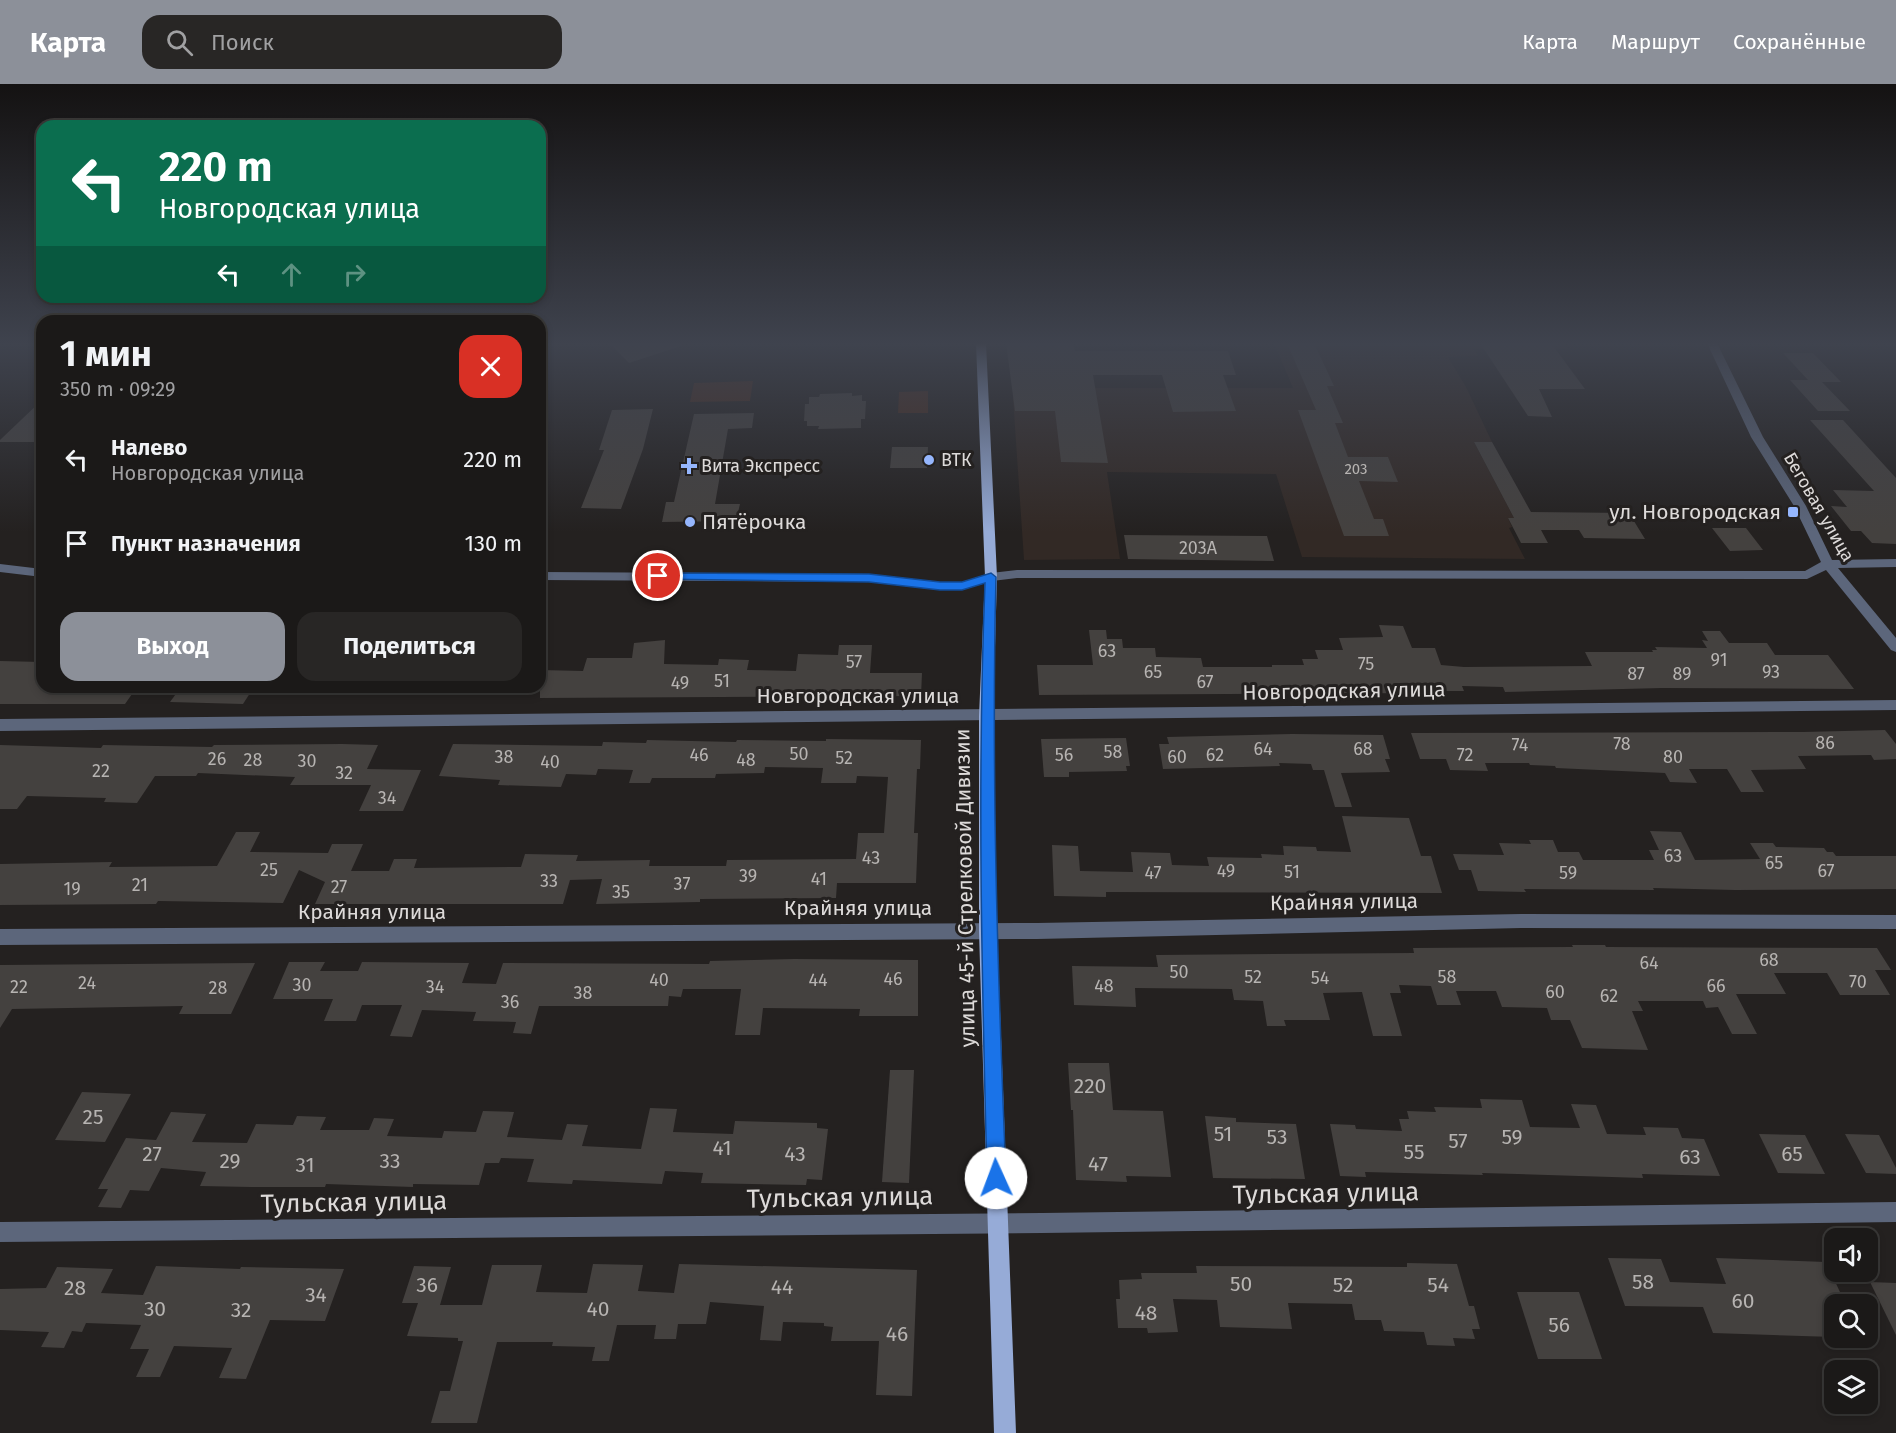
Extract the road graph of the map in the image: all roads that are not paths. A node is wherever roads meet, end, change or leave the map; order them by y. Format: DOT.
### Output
graph roads {
  1 [pos="984,406"];
  2 [pos="1742,406"];
  3 [pos="1896,563"];
  4 [pos="1828,564"];
  5 [pos="0,568"];
  6 [pos="36,572"];
  7 [pos="546,576"];
  8 [pos="991,577"];
  9 [pos="1896,647"];
  10 [pos="1896,705"];
  11 [pos="986,716"];
  12 [pos="0,725"];
  13 [pos="1896,922"];
  14 [pos="988,931"];
  15 [pos="0,938"];
  16 [pos="1896,1212"];
  17 [pos="998,1223"];
  18 [pos="0,1232"];
  19 [pos="1005,1433"];
  1 -- 8 [label="main road, улица 45-й Стрелковой Дивизии"];
  2 -- 4 [label="street, Беговая улица"];
  3 -- 4 [label="street"];
  4 -- 8 [label="street"];
  4 -- 9 [label="street, Беговая улица"];
  5 -- 6 [label="street"];
  7 -- 8 [label="street"];
  8 -- 11 [label="main road, улица 45-й Стрелковой Дивизии"];
  10 -- 11 [label="street, Новгородская улица"];
  11 -- 12 [label="street, Новгородская улица"];
  11 -- 14 [label="main road, улица 45-й Стрелковой Дивизии"];
  13 -- 14 [label="street, Крайняя улица"];
  14 -- 15 [label="street, Крайняя улица"];
  14 -- 17 [label="main road, улица 45-й Стрелковой Дивизии"];
  16 -- 17 [label="street, Тульская улица"];
  17 -- 18 [label="street, Тульская улица"];
  17 -- 19 [label="main road, улица 45-й Стрелковой Дивизии"];
}
